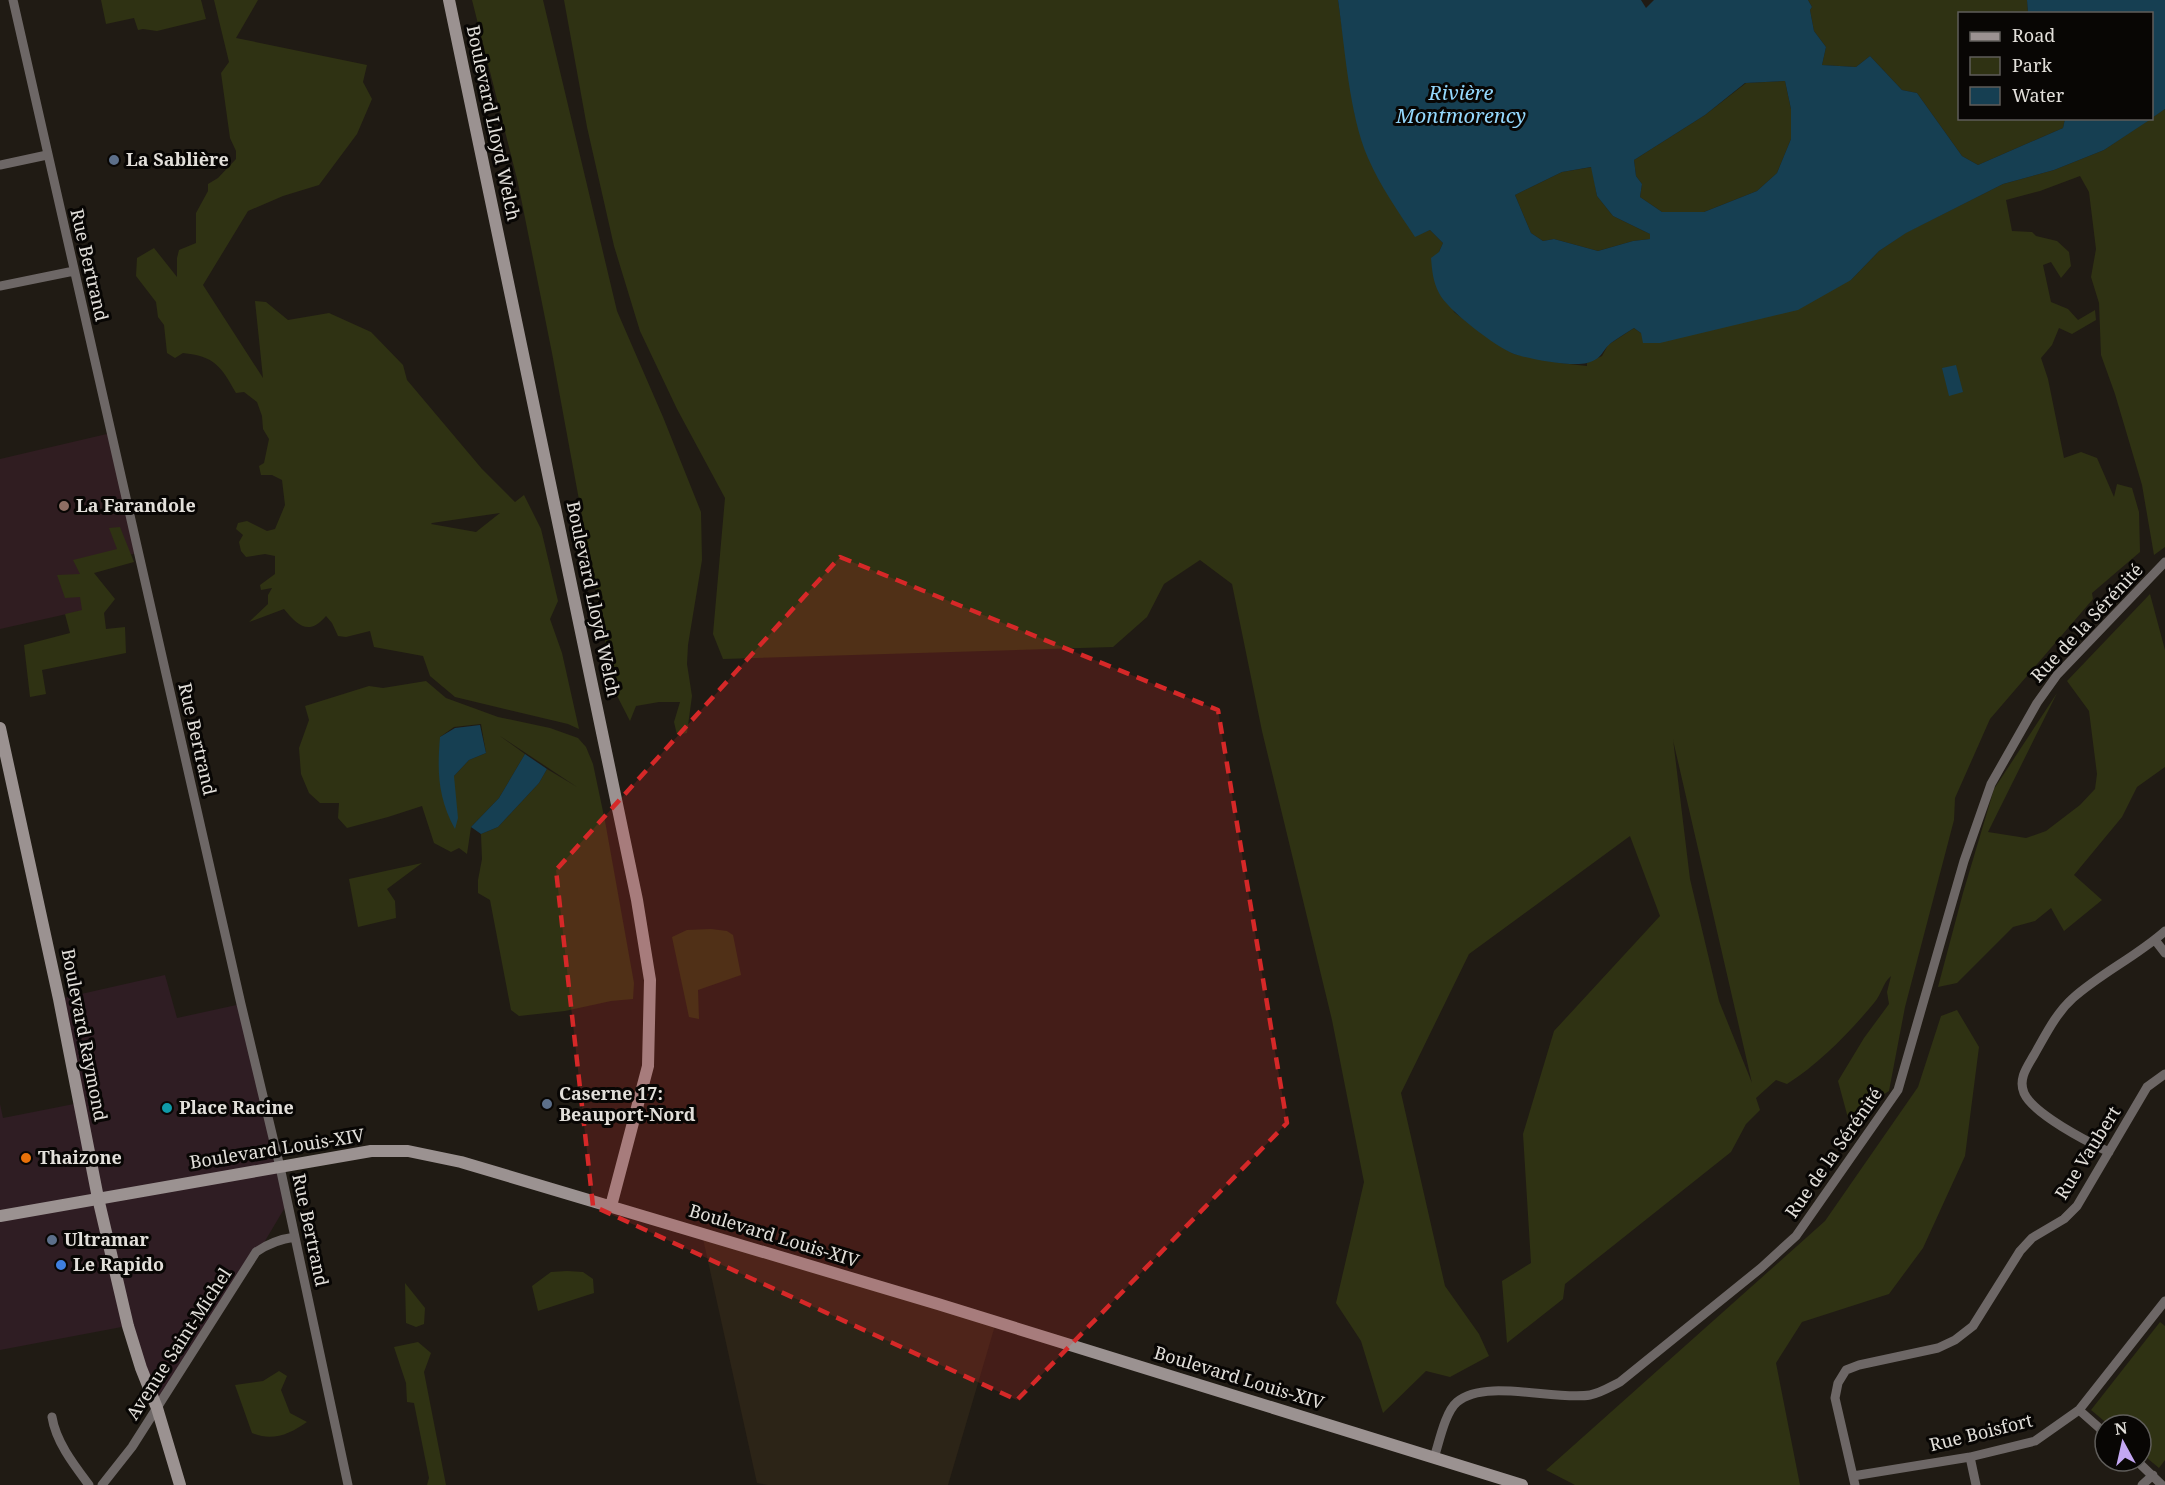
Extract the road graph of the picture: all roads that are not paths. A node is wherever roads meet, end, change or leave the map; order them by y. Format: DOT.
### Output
graph roads {
  1 [pos="13,0"];
  2 [pos="449,0"];
  3 [pos="47,155"];
  4 [pos="0,165"];
  5 [pos="74,271"];
  6 [pos="0,286"];
  7 [pos="2165,562"];
  8 [pos="0,728"];
  9 [pos="2165,931"];
  10 [pos="2155,940"];
  11 [pos="2165,953"];
  12 [pos="2165,1074"];
  13 [pos="2109,1152"];
  14 [pos="280,1167"];
  15 [pos="98,1198"];
  16 [pos="611,1206"];
  17 [pos="0,1215"];
  18 [pos="295,1237"];
  19 [pos="2165,1301"];
  20 [pos="157,1408"];
  21 [pos="2079,1410"];
  22 [pos="52,1417"];
  23 [pos="2093,1422"];
  24 [pos="1970,1456"];
  25 [pos="1434,1458"];
  26 [pos="2151,1473"];
  27 [pos="2153,1475"];
  28 [pos="1854,1480"];
  29 [pos="89,1485"];
  30 [pos="102,1485"];
  31 [pos="180,1485"];
  32 [pos="348,1485"];
  33 [pos="1522,1485"];
  34 [pos="1976,1485"];
  35 [pos="2142,1485"];
  36 [pos="2162,1485"];
  1 -- 3 [label="street, Rue Bertrand"];
  2 -- 16 [label="main road, Boulevard Lloyd Welch"];
  3 -- 4 [label="street"];
  3 -- 5 [label="street, Rue Bertrand"];
  5 -- 6 [label="street"];
  5 -- 14 [label="street, Rue Bertrand"];
  7 -- 25 [label="street, Rue de la Sérénité"];
  8 -- 15 [label="main road, Boulevard Raymond"];
  9 -- 10 [label="street"];
  10 -- 11 [label="street"];
  10 -- 13 [label="street"];
  12 -- 13 [label="street, Rue Vaubert"];
  13 -- 28 [label="street, Rue Vaubert"];
  14 -- 15 [label="main road, Boulevard Louis-XIV"];
  14 -- 16 [label="main road, Boulevard Louis-XIV"];
  14 -- 18 [label="street, Rue Bertrand"];
  15 -- 17 [label="main road, Boulevard Louis-XIV"];
  15 -- 20 [label="main road, Boulevard Raymond"];
  16 -- 25 [label="main road, Boulevard Louis-XIV"];
  18 -- 20 [label="street, Avenue Saint-Michel"];
  18 -- 32 [label="street, Rue Bertrand"];
  19 -- 21 [label="street, Rue Boisfort"];
  20 -- 30 [label="street, Avenue Saint-Michel"];
  20 -- 31 [label="main road, Boulevard Raymond"];
  21 -- 23 [label="street"];
  21 -- 24 [label="street, Rue Boisfort"];
  22 -- 29 [label="street"];
  24 -- 28 [label="street, Rue Boisfort"];
  24 -- 34 [label="street"];
  25 -- 33 [label="main road, Boulevard Louis-XIV"];
  26 -- 27 [label="street"];
  27 -- 35 [label="street"];
  27 -- 36 [label="street"];
}
